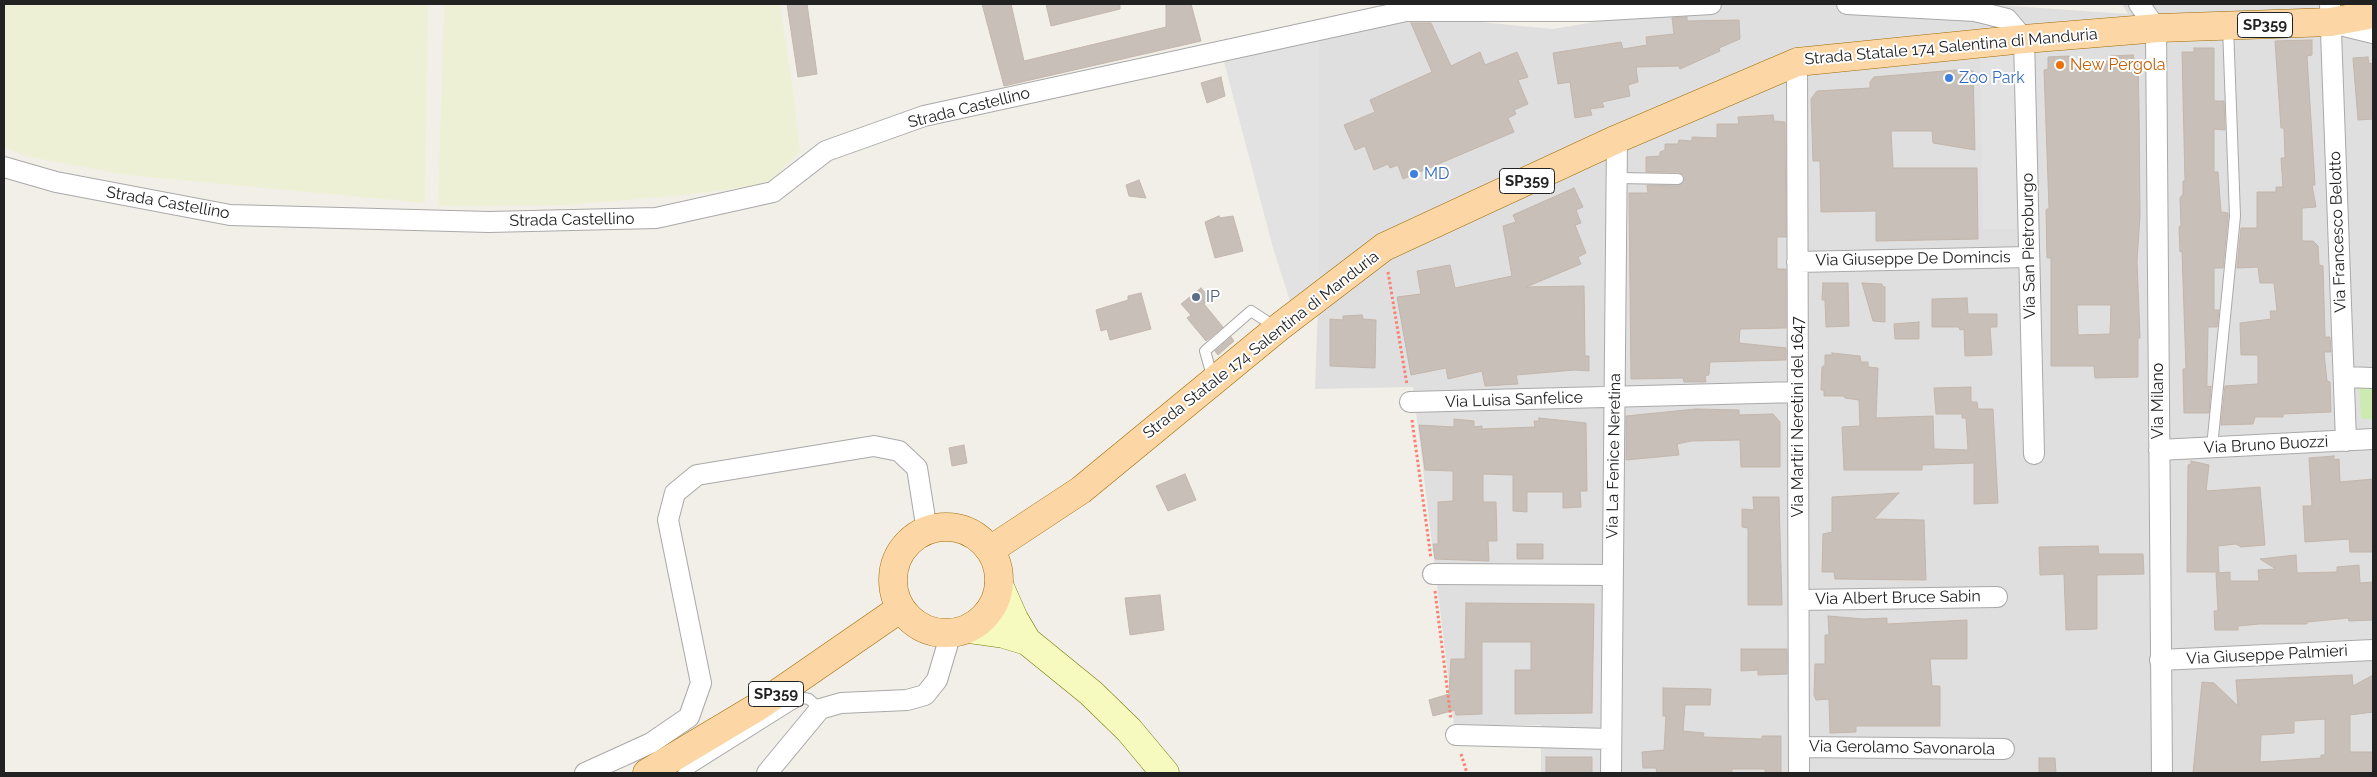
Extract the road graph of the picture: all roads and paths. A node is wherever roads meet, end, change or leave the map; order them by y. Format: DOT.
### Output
graph roads {
  1 [pos="1711,4"];
  2 [pos="1847,4"];
  3 [pos="2139,4"];
  4 [pos="1405,8"];
  5 [pos="2331,13"];
  6 [pos="2373,14"];
  7 [pos="2158,20"];
  8 [pos="2228,26"];
  9 [pos="2373,33"];
  10 [pos="2024,39"];
  11 [pos="1797,62"];
  12 [pos="1617,139"];
  13 [pos="4,167"];
  14 [pos="1617,178"];
  15 [pos="1678,179"];
  16 [pos="1384,247"];
  17 [pos="2029,257"];
  18 [pos="1797,262"];
  19 [pos="2344,377"];
  20 [pos="2373,378"];
  21 [pos="1798,392"];
  22 [pos="1615,397"];
  23 [pos="1410,402"];
  24 [pos="2373,439"];
  25 [pos="2346,441"];
  26 [pos="2212,447"];
  27 [pos="2159,450"];
  28 [pos="2034,454"];
  29 [pos="927,531"];
  30 [pos="990,550"];
  31 [pos="1433,574"];
  32 [pos="1613,575"];
  33 [pos="999,585"];
  34 [pos="1997,597"];
  35 [pos="1799,600"];
  36 [pos="901,608"];
  37 [pos="960,631"];
  38 [pos="1026,641"];
  39 [pos="2373,650"];
  40 [pos="2160,660"];
  41 [pos="820,709"];
  42 [pos="1456,735"];
  43 [pos="1611,738"];
  44 [pos="1799,747"];
  45 [pos="2004,749"];
  46 [pos="585,773"];
  47 [pos="647,773"];
  48 [pos="683,773"];
  49 [pos="766,773"];
  50 [pos="1165,773"];
  51 [pos="1611,773"];
  52 [pos="1799,773"];
  53 [pos="2162,773"];
  1 -- 4 [label="street, Strada Castellino"];
  2 -- 10 [label="street"];
  3 -- 7 [label="street"];
  4 -- 13 [label="street, Strada Castellino"];
  5 -- 6 [label="main road, SP359"];
  5 -- 8 [label="main road, SP359"];
  5 -- 9 [label="street"];
  5 -- 19 [label="street, Via Francesco Belotto"];
  7 -- 8 [label="main road, SP359"];
  7 -- 10 [label="main road, Strada Statale 174 Salentina di Manduria / SP359"];
  7 -- 27 [label="street, Via Milano"];
  8 -- 26 [label="lane"];
  10 -- 11 [label="main road, Strada Statale 174 Salentina di Manduria / SP359"];
  10 -- 17 [label="street, Via San Pietroburgo"];
  11 -- 12 [label="main road, Strada Statale 174 Salentina di Manduria / SP359"];
  11 -- 18 [label="street, Via Martiri Neretini del 1647"];
  12 -- 14 [label="street, Via La Fenice Neretina"];
  12 -- 16 [label="main road, Strada Statale 174 Salentina di Manduria / SP359"];
  14 -- 15 [label="lane"];
  14 -- 22 [label="street, Via La Fenice Neretina"];
  16 -- 23 [label="path"];
  16 -- 30 [label="main road, Strada Statale 174 Salentina di Manduria / SP359"];
  17 -- 18 [label="street, Via Giuseppe De Domincis"];
  17 -- 28 [label="street, Via San Pietroburgo"];
  18 -- 21 [label="street, Via Martiri Neretini del 1647"];
  19 -- 20 [label="street"];
  19 -- 25 [label="street, Via Francesco Belotto"];
  21 -- 22 [label="street, Via Luisa Sanfelice"];
  21 -- 35 [label="street, Via Martiri Neretini del 1647"];
  22 -- 23 [label="street, Via Luisa Sanfelice"];
  22 -- 32 [label="street, Via La Fenice Neretina"];
  23 -- 31 [label="path"];
  24 -- 25 [label="street, Via Bruno Buozzi"];
  25 -- 26 [label="street, Via Bruno Buozzi"];
  26 -- 27 [label="street, Via Bruno Buozzi"];
  27 -- 40 [label="street, Via Milano"];
  29 -- 30 [label="main road"];
  29 -- 36 [label="main road"];
  29 -- 46 [label="street"];
  30 -- 33 [label="main road"];
  31 -- 32 [label="street"];
  31 -- 42 [label="path"];
  32 -- 43 [label="street, Via La Fenice Neretina"];
  33 -- 37 [label="main road"];
  33 -- 38 [label="street"];
  34 -- 35 [label="street, Via Albert Bruce Sabin"];
  35 -- 44 [label="street, Via Martiri Neretini del 1647"];
  36 -- 37 [label="main road"];
  36 -- 47 [label="main road, SP359"];
  37 -- 38 [label="street"];
  37 -- 41 [label="street"];
  38 -- 50 [label="street"];
  39 -- 40 [label="street, Via Giuseppe Palmieri"];
  40 -- 53 [label="street, Via Milano"];
  41 -- 48 [label="lane"];
  41 -- 49 [label="street"];
  42 -- 43 [label="street"];
  43 -- 51 [label="street, Via La Fenice Neretina"];
  44 -- 45 [label="street, Via Gerolamo Savonarola"];
  44 -- 52 [label="street, Via Martiri Neretini del 1647"];
}
